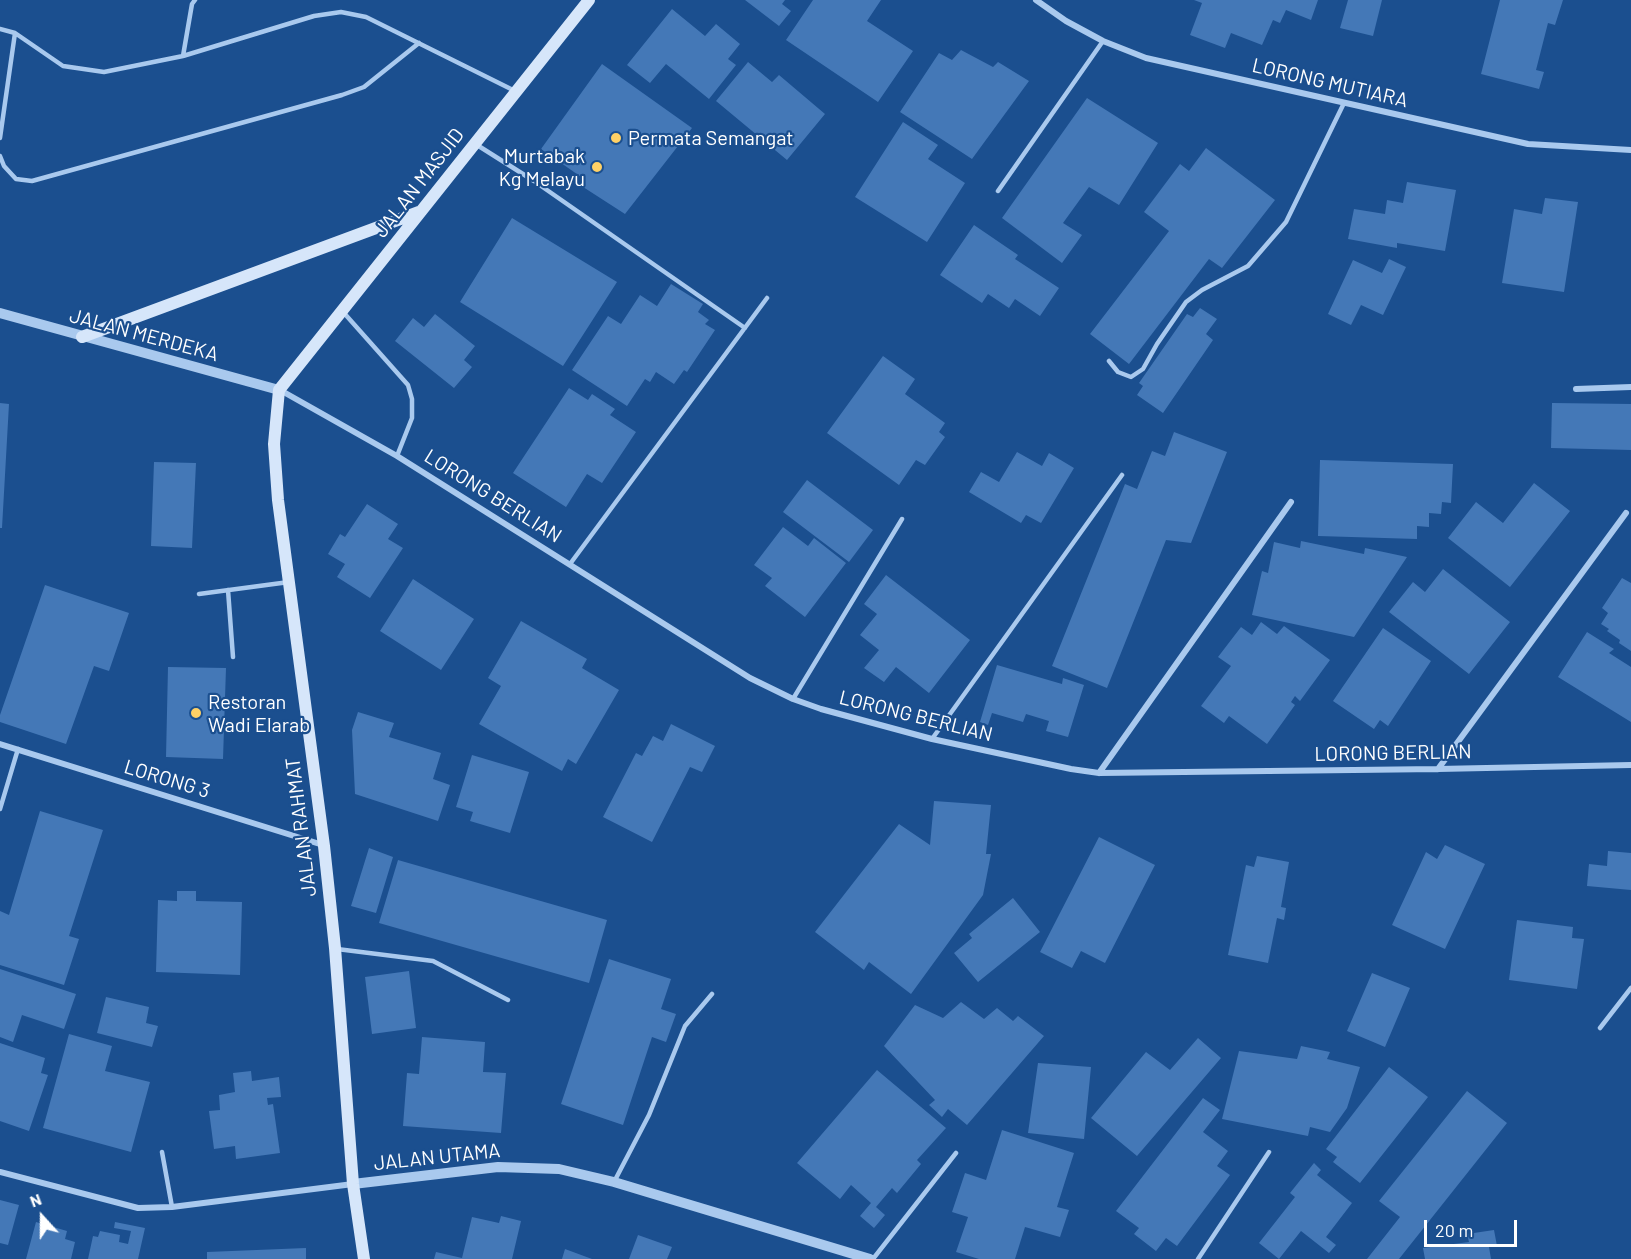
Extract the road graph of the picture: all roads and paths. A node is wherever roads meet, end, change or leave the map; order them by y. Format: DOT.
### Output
graph roads {
  1 [pos="195,0"];
  2 [pos="589,0"];
  3 [pos="1036,0"];
  4 [pos="0,29"];
  5 [pos="15,33"];
  6 [pos="1103,40"];
  7 [pos="419,43"];
  8 [pos="183,56"];
  9 [pos="516,92"];
  10 [pos="1344,103"];
  11 [pos="0,138"];
  12 [pos="475,144"];
  13 [pos="1631,150"];
  14 [pos="0,156"];
  15 [pos="998,191"];
  16 [pos="420,212"];
  17 [pos="767,298"];
  18 [pos="342,311"];
  19 [pos="0,313"];
  20 [pos="745,328"];
  21 [pos="82,337"];
  22 [pos="1109,361"];
  23 [pos="1631,387"];
  24 [pos="1576,389"];
  25 [pos="279,390"];
  26 [pos="397,456"];
  27 [pos="1122,475"];
  28 [pos="1291,502"];
  29 [pos="1626,513"];
  30 [pos="902,519"];
  31 [pos="570,564"];
  32 [pos="289,582"];
  33 [pos="228,590"];
  34 [pos="199,594"];
  35 [pos="233,657"];
  36 [pos="793,699"];
  37 [pos="932,739"];
  38 [pos="0,744"];
  39 [pos="18,749"];
  40 [pos="1631,765"];
  41 [pos="1438,769"];
  42 [pos="1099,773"];
  43 [pos="0,809"];
  44 [pos="324,846"];
  45 [pos="335,948"];
  46 [pos="1631,988"];
  47 [pos="711,994"];
  48 [pos="508,1000"];
  49 [pos="1600,1028"];
  50 [pos="162,1152"];
  51 [pos="1269,1152"];
  52 [pos="956,1153"];
  53 [pos="0,1172"];
  54 [pos="614,1182"];
  55 [pos="353,1184"];
  56 [pos="172,1207"];
  57 [pos="364,1259"];
  58 [pos="872,1259"];
  59 [pos="1198,1259"];
  1 -- 8 [label="lane"];
  2 -- 9 [label="main road, JALAN MASJID"];
  3 -- 6 [label="street, LORONG MUTIARA"];
  4 -- 5 [label="lane"];
  5 -- 8 [label="lane"];
  5 -- 11 [label="lane"];
  6 -- 10 [label="street, LORONG MUTIARA"];
  6 -- 15 [label="lane"];
  7 -- 8 [label="lane"];
  7 -- 9 [label="lane"];
  7 -- 14 [label="lane"];
  9 -- 12 [label="main road, JALAN MASJID"];
  10 -- 13 [label="street, LORONG MUTIARA"];
  10 -- 22 [label="lane"];
  12 -- 16 [label="main road, JALAN MASJID"];
  12 -- 20 [label="lane"];
  16 -- 18 [label="main road, JALAN MASJID"];
  16 -- 21 [label="main road"];
  17 -- 20 [label="lane"];
  18 -- 25 [label="main road, JALAN MASJID"];
  18 -- 26 [label="lane"];
  19 -- 21 [label="street, JALAN MERDEKA"];
  20 -- 31 [label="lane"];
  21 -- 25 [label="street, JALAN MERDEKA"];
  23 -- 24 [label="street"];
  25 -- 26 [label="street, LORONG BERLIAN"];
  25 -- 32 [label="main road, JALAN RAHMAT"];
  26 -- 31 [label="street, LORONG BERLIAN"];
  27 -- 37 [label="lane"];
  28 -- 42 [label="street"];
  29 -- 41 [label="street"];
  30 -- 36 [label="lane"];
  31 -- 36 [label="street, LORONG BERLIAN"];
  32 -- 33 [label="lane"];
  32 -- 44 [label="main road, JALAN RAHMAT"];
  33 -- 34 [label="lane"];
  33 -- 35 [label="lane"];
  36 -- 37 [label="street, LORONG BERLIAN"];
  37 -- 42 [label="street, LORONG BERLIAN"];
  38 -- 39 [label="street, LORONG 3"];
  39 -- 43 [label="lane"];
  39 -- 44 [label="street, LORONG 3"];
  40 -- 41 [label="street, LORONG BERLIAN"];
  41 -- 42 [label="street, LORONG BERLIAN"];
  44 -- 45 [label="main road, JALAN RAHMAT"];
  45 -- 48 [label="lane"];
  45 -- 55 [label="main road, JALAN RAHMAT"];
  46 -- 49 [label="lane"];
  47 -- 54 [label="lane"];
  50 -- 56 [label="lane"];
  51 -- 59 [label="lane"];
  52 -- 58 [label="lane"];
  53 -- 56 [label="street, JALAN UTAMA"];
  54 -- 55 [label="street, JALAN UTAMA"];
  54 -- 58 [label="street, JALAN UTAMA"];
  55 -- 56 [label="street, JALAN UTAMA"];
  55 -- 57 [label="main road, JALAN RAHMAT"];
}
